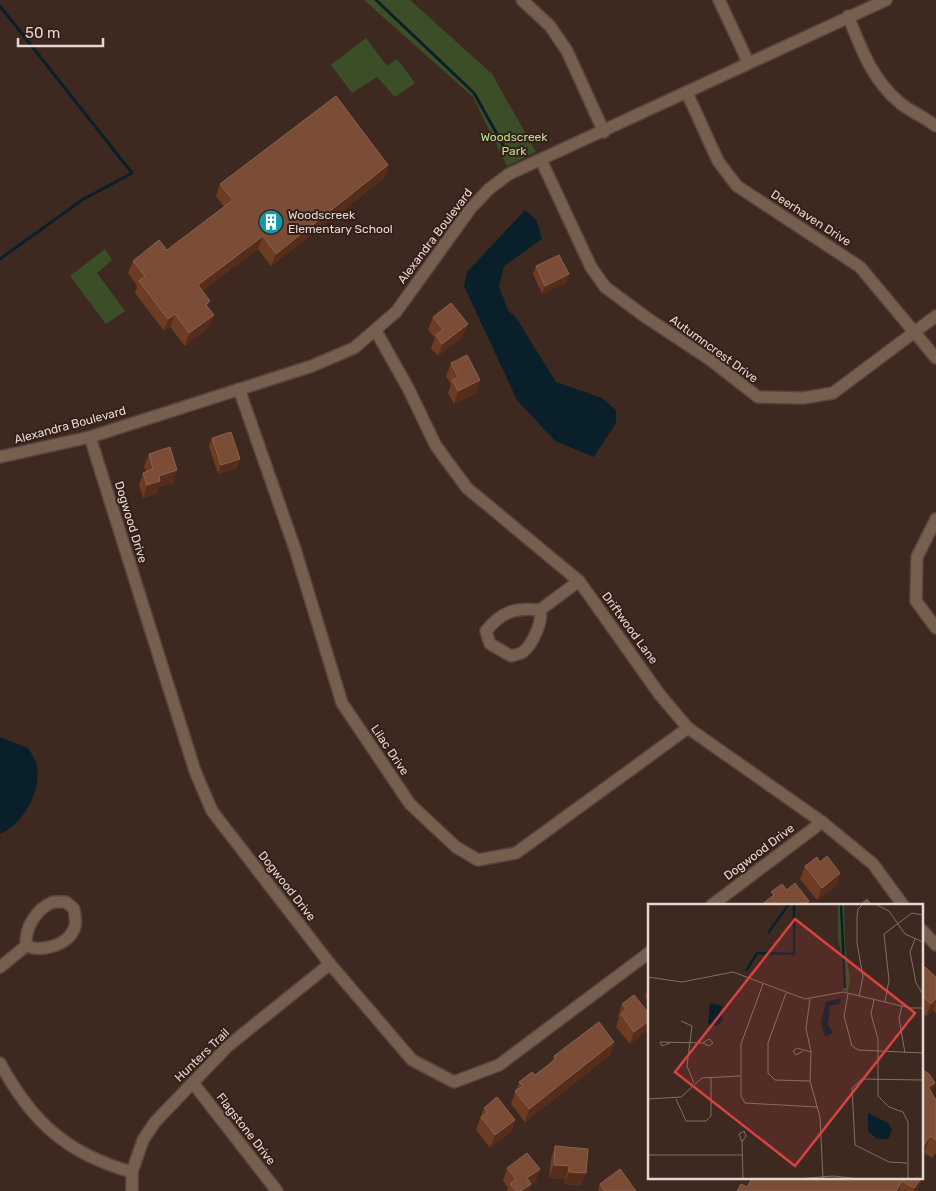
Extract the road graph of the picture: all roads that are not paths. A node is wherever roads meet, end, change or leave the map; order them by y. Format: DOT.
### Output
graph roads {
  1 [pos="522,0"];
  2 [pos="719,0"];
  3 [pos="886,0"];
  4 [pos="848,16"];
  5 [pos="748,62"];
  6 [pos="687,93"];
  7 [pos="936,126"];
  8 [pos="604,132"];
  9 [pos="541,160"];
  10 [pos="936,316"];
  11 [pos="376,331"];
  12 [pos="916,332"];
  13 [pos="936,358"];
  14 [pos="239,388"];
  15 [pos="90,436"];
  16 [pos="0,458"];
  17 [pos="936,519"];
  18 [pos="579,581"];
  19 [pos="540,610"];
  20 [pos="936,628"];
  21 [pos="688,728"];
  22 [pos="822,822"];
  23 [pos="713,904"];
  24 [pos="902,904"];
  25 [pos="924,932"];
  26 [pos="936,945"];
  27 [pos="26,946"];
  28 [pos="648,953"];
  29 [pos="330,964"];
  30 [pos="0,967"];
  31 [pos="0,1063"];
  32 [pos="193,1083"];
  33 [pos="132,1172"];
  34 [pos="132,1191"];
  35 [pos="277,1191"];
  1 -- 8 [label="street"];
  2 -- 5 [label="street"];
  3 -- 4 [label="street, Alexandra Boulevard"];
  4 -- 5 [label="street, Alexandra Boulevard"];
  4 -- 7 [label="street"];
  5 -- 6 [label="street, Alexandra Boulevard"];
  6 -- 8 [label="street, Alexandra Boulevard"];
  6 -- 12 [label="street, Deerhaven Drive"];
  8 -- 9 [label="street, Alexandra Boulevard"];
  9 -- 11 [label="street, Alexandra Boulevard"];
  9 -- 12 [label="street, Autumncrest Drive"];
  10 -- 12 [label="street, Autumncrest Drive"];
  11 -- 14 [label="street, Alexandra Boulevard"];
  11 -- 18 [label="street, Driftwood Lane"];
  12 -- 13 [label="street, Deerhaven Drive"];
  14 -- 15 [label="street, Alexandra Boulevard"];
  14 -- 21 [label="street, Lilac Drive"];
  15 -- 16 [label="street, Alexandra Boulevard"];
  15 -- 29 [label="street, Dogwood Drive"];
  17 -- 20 [label="street"];
  18 -- 19 [label="street"];
  18 -- 21 [label="street, Driftwood Lane"];
  19 -- 19 [label="street"];
  21 -- 22 [label="street, Driftwood Lane"];
  22 -- 23 [label="street, Dogwood Drive"];
  22 -- 24 [label="street, Driftwood Lane"];
  25 -- 26 [label="street"];
  27 -- 27 [label="street"];
  27 -- 30 [label="street"];
  28 -- 29 [label="street, Dogwood Drive"];
  29 -- 32 [label="street, Hunters Trail"];
  31 -- 33 [label="street"];
  32 -- 33 [label="street, Hunters Trail"];
  32 -- 35 [label="street, Flagstone Drive"];
  33 -- 34 [label="street, Hunters Trail"];
}
